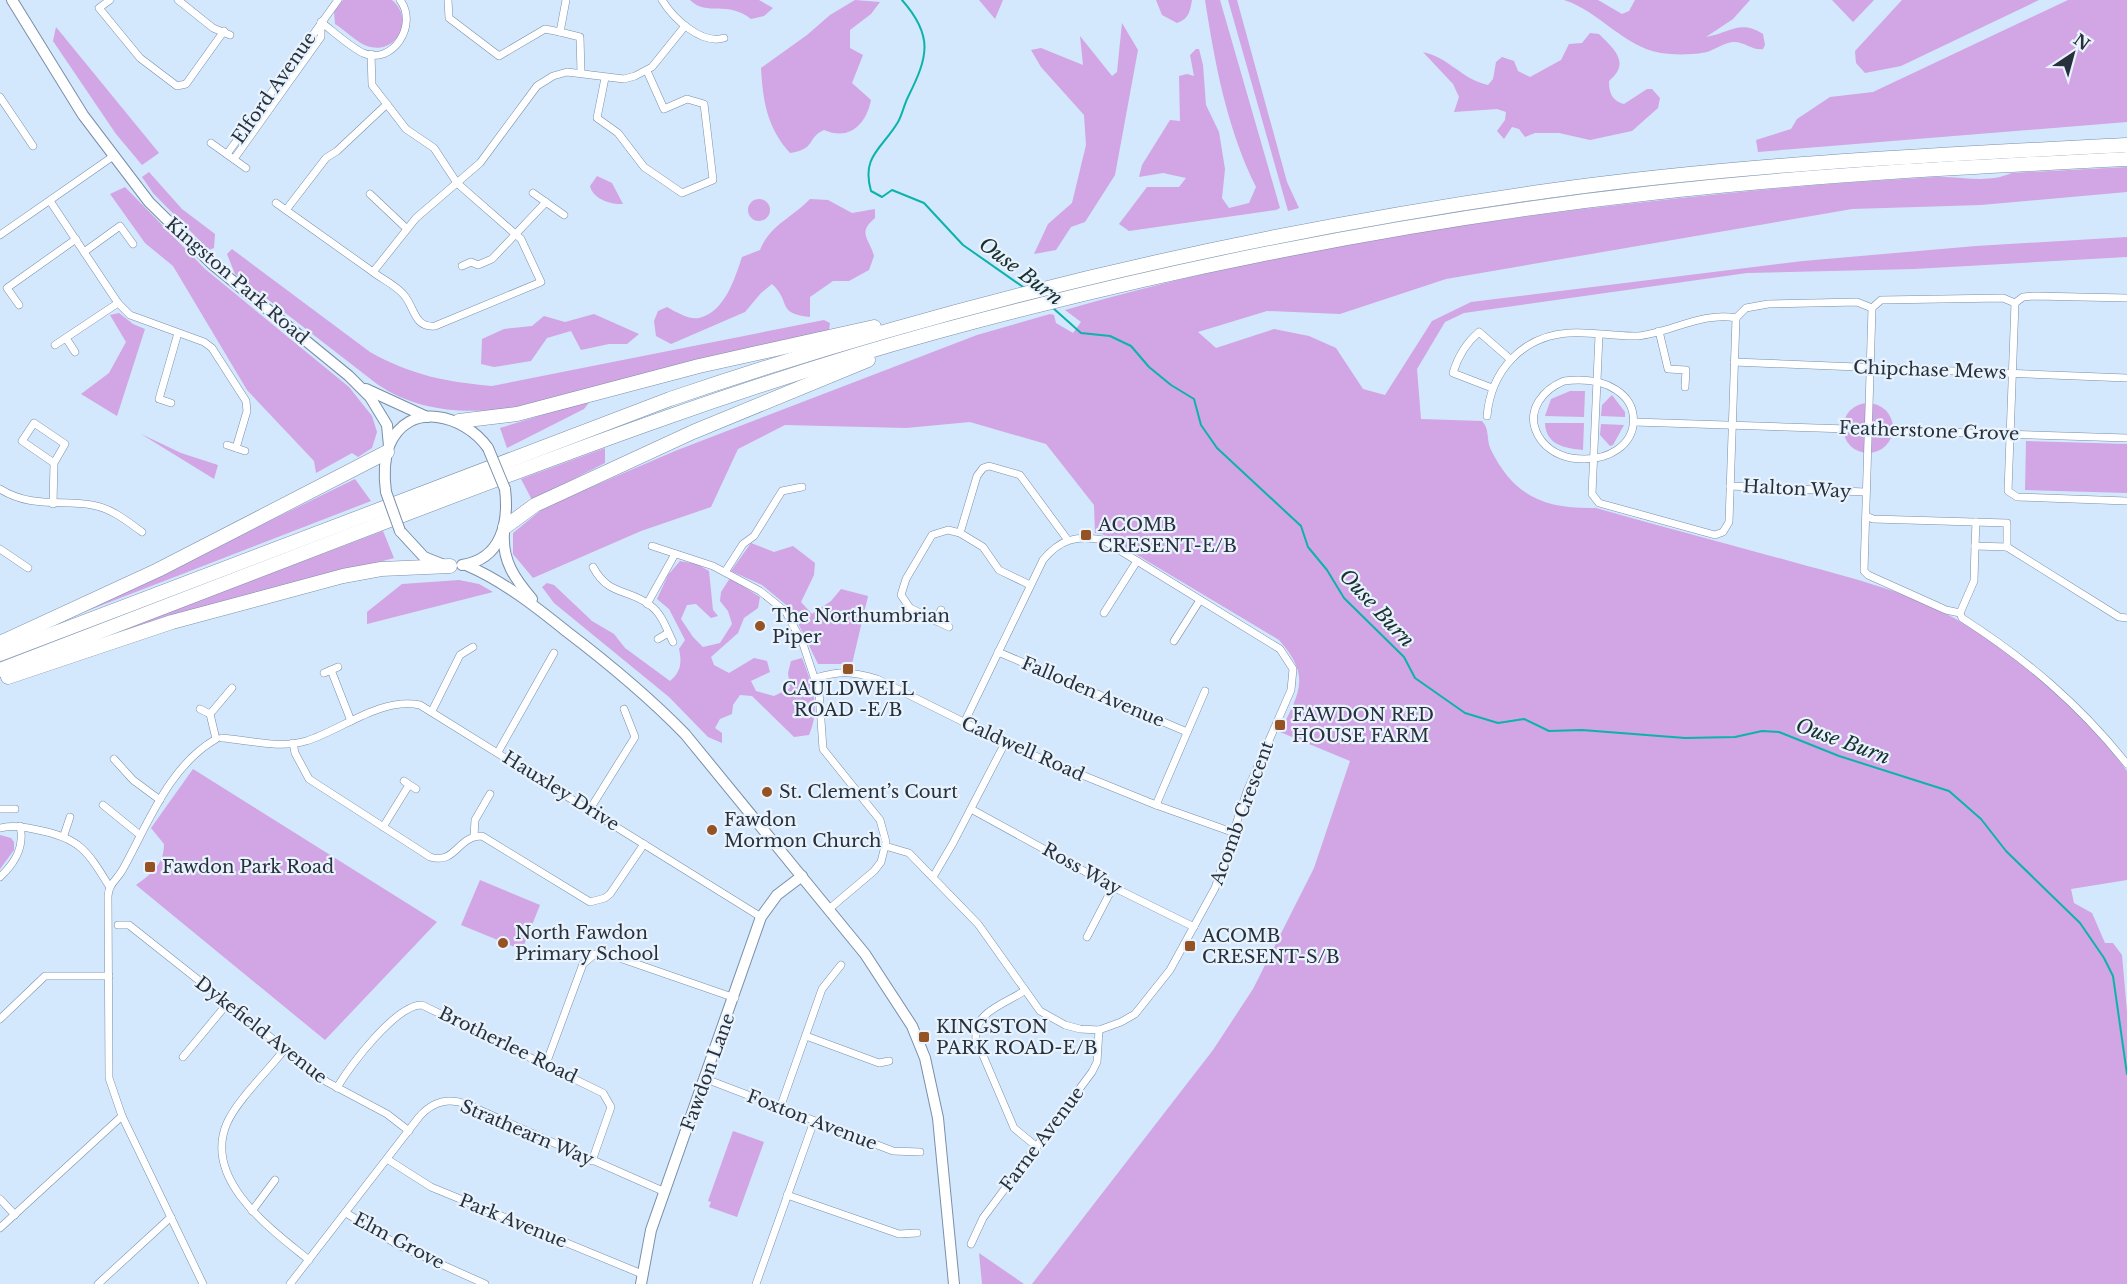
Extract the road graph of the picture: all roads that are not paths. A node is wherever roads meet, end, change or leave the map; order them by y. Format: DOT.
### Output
graph roads {
  1 [pos="12,0"];
  2 [pos="110,0"];
  3 [pos="178,0"];
  4 [pos="338,0"];
  5 [pos="400,0"];
  6 [pos="448,0"];
  7 [pos="566,0"];
  8 [pos="662,0"];
  9 [pos="321,22"];
  10 [pos="685,26"];
  11 [pos="560,32"];
  12 [pos="724,38"];
  13 [pos="371,54"];
  14 [pos="647,72"];
  15 [pos="581,73"];
  16 [pos="605,78"];
  17 [pos="1,100"];
  18 [pos="387,104"];
  19 [pos="211,143"];
  20 [pos="2127,145"];
  21 [pos="33,146"];
  22 [pos="227,154"];
  23 [pos="112,157"];
  24 [pos="234,159"];
  25 [pos="2127,159"];
  26 [pos="246,168"];
  27 [pos="457,183"];
  28 [pos="533,193"];
  29 [pos="370,194"];
  30 [pos="50,201"];
  31 [pos="276,202"];
  32 [pos="546,202"];
  33 [pos="286,210"];
  34 [pos="564,215"];
  35 [pos="406,228"];
  36 [pos="516,234"];
  37 [pos="0,235"];
  38 [pos="76,239"];
  39 [pos="133,244"];
  40 [pos="84,252"];
  41 [pos="462,266"];
  42 [pos="373,272"];
  43 [pos="2127,298"];
  44 [pos="118,303"];
  45 [pos="2015,303"];
  46 [pos="19,305"];
  47 [pos="1872,308"];
  48 [pos="930,318"];
  49 [pos="1736,318"];
  50 [pos="1659,331"];
  51 [pos="178,333"];
  52 [pos="931,334"];
  53 [pos="1599,335"];
  54 [pos="66,338"];
  55 [pos="55,345"];
  56 [pos="75,352"];
  57 [pos="1510,359"];
  58 [pos="1734,362"];
  59 [pos="1869,368"];
  60 [pos="2011,373"];
  61 [pos="349,376"];
  62 [pos="2127,378"];
  63 [pos="1596,381"];
  64 [pos="1685,387"];
  65 [pos="1492,388"];
  66 [pos="171,403"];
  67 [pos="1487,416"];
  68 [pos="427,417"];
  69 [pos="459,421"];
  70 [pos="1634,422"];
  71 [pos="1732,425"];
  72 [pos="1867,429"];
  73 [pos="2010,434"];
  74 [pos="2127,438"];
  75 [pos="226,445"];
  76 [pos="236,448"];
  77 [pos="388,449"];
  78 [pos="245,451"];
  79 [pos="1593,460"];
  80 [pos="54,463"];
  81 [pos="1730,486"];
  82 [pos="802,487"];
  83 [pos="1865,492"];
  84 [pos="1,493"];
  85 [pos="2127,501"];
  86 [pos="52,504"];
  87 [pos="1866,516"];
  88 [pos="1976,522"];
  89 [pos="505,529"];
  90 [pos="142,532"];
  91 [pos="960,533"];
  92 [pos="1067,539"];
  93 [pos="652,546"];
  94 [pos="1975,546"];
  95 [pos="2007,547"];
  96 [pos="0,549"];
  97 [pos="675,554"];
  98 [pos="1137,561"];
  99 [pos="466,565"];
  100 [pos="450,566"];
  101 [pos="593,567"];
  102 [pos="28,568"];
  103 [pos="725,572"];
  104 [pos="1030,585"];
  105 [pos="1200,600"];
  106 [pos="647,604"];
  107 [pos="941,610"];
  108 [pos="544,613"];
  109 [pos="1104,613"];
  110 [pos="1960,613"];
  111 [pos="2127,618"];
  112 [pos="936,621"];
  113 [pos="949,627"];
  114 [pos="669,633"];
  115 [pos="658,639"];
  116 [pos="1174,641"];
  117 [pos="673,642"];
  118 [pos="0,643"];
  119 [pos="473,647"];
  120 [pos="998,652"];
  121 [pos="554,653"];
  122 [pos="0,654"];
  123 [pos="0,670"];
  124 [pos="331,670"];
  125 [pos="815,678"];
  126 [pos="0,680"];
  127 [pos="232,688"];
  128 [pos="1205,691"];
  129 [pos="200,709"];
  130 [pos="624,709"];
  131 [pos="432,711"];
  132 [pos="210,714"];
  133 [pos="351,721"];
  134 [pos="964,723"];
  135 [pos="1187,732"];
  136 [pos="219,739"];
  137 [pos="293,742"];
  138 [pos="1005,742"];
  139 [pos="498,752"];
  140 [pos="114,759"];
  141 [pos="2127,764"];
  142 [pos="410,785"];
  143 [pos="490,794"];
  144 [pos="160,800"];
  145 [pos="103,805"];
  146 [pos="1156,805"];
  147 [pos="0,809"];
  148 [pos="15,809"];
  149 [pos="590,809"];
  150 [pos="971,809"];
  151 [pos="70,817"];
  152 [pos="20,826"];
  153 [pos="383,827"];
  154 [pos="0,828"];
  155 [pos="1232,832"];
  156 [pos="64,835"];
  157 [pos="140,835"];
  158 [pos="474,836"];
  159 [pos="644,844"];
  160 [pos="885,846"];
  161 [pos="802,876"];
  162 [pos="0,877"];
  163 [pos="933,877"];
  164 [pos="109,886"];
  165 [pos="1113,887"];
  166 [pos="829,909"];
  167 [pos="761,917"];
  168 [pos="118,925"];
  169 [pos="1194,927"];
  170 [pos="1087,938"];
  171 [pos="841,965"];
  172 [pos="109,976"];
  173 [pos="1024,991"];
  174 [pos="735,998"];
  175 [pos="226,1004"];
  176 [pos="0,1018"];
  177 [pos="1098,1030"];
  178 [pos="806,1036"];
  179 [pos="284,1050"];
  180 [pos="183,1057"];
  181 [pos="889,1060"];
  182 [pos="546,1064"];
  183 [pos="706,1079"];
  184 [pos="337,1088"];
  185 [pos="780,1108"];
  186 [pos="122,1116"];
  187 [pos="814,1121"];
  188 [pos="409,1131"];
  189 [pos="1037,1147"];
  190 [pos="920,1152"];
  191 [pos="387,1159"];
  192 [pos="592,1161"];
  193 [pos="275,1180"];
  194 [pos="665,1192"];
  195 [pos="787,1196"];
  196 [pos="0,1198"];
  197 [pos="252,1211"];
  198 [pos="346,1213"];
  199 [pos="15,1215"];
  200 [pos="171,1216"];
  201 [pos="0,1228"];
  202 [pos="917,1233"];
  203 [pos="971,1244"];
  204 [pos="309,1260"];
  205 [pos="641,1279"];
  206 [pos="98,1284"];
  207 [pos="203,1284"];
  208 [pos="290,1284"];
  209 [pos="485,1284"];
  210 [pos="756,1284"];
  211 [pos="954,1284"];
  1 -- 23 [label="street, Kingston Park Road"];
  2 -- 3 [label="street"];
  4 -- 9 [label="street, Elford Avenue"];
  5 -- 13 [label="street"];
  6 -- 11 [label="street"];
  7 -- 11 [label="street"];
  8 -- 10 [label="street"];
  9 -- 13 [label="street"];
  9 -- 22 [label="street, Elford Avenue"];
  9 -- 24 [label="street, Elford Avenue"];
  10 -- 12 [label="street"];
  10 -- 14 [label="street"];
  11 -- 15 [label="street"];
  13 -- 18 [label="street"];
  14 -- 16 [label="street"];
  14 -- 16 [label="street"];
  15 -- 16 [label="street"];
  15 -- 27 [label="street"];
  17 -- 21 [label="street"];
  18 -- 27 [label="street"];
  18 -- 33 [label="street"];
  19 -- 22 [label="street, Elford Avenue"];
  20 -- 48 [label="highway"];
  22 -- 24 [label="street, Elford Avenue"];
  23 -- 30 [label="street"];
  23 -- 61 [label="street, Kingston Park Road"];
  24 -- 26 [label="street, Elford Avenue"];
  25 -- 52 [label="highway"];
  27 -- 35 [label="street"];
  27 -- 36 [label="street"];
  28 -- 32 [label="street"];
  29 -- 35 [label="street"];
  30 -- 37 [label="street"];
  30 -- 38 [label="street"];
  31 -- 33 [label="street"];
  32 -- 34 [label="street"];
  32 -- 36 [label="street"];
  33 -- 42 [label="street"];
  35 -- 42 [label="street"];
  36 -- 41 [label="street"];
  36 -- 42 [label="street"];
  38 -- 40 [label="street"];
  38 -- 46 [label="street"];
  39 -- 40 [label="street"];
  40 -- 44 [label="street"];
  43 -- 45 [label="street"];
  44 -- 51 [label="street"];
  44 -- 54 [label="street"];
  45 -- 47 [label="street"];
  45 -- 60 [label="street"];
  47 -- 49 [label="street"];
  47 -- 59 [label="street"];
  48 -- 69 [label="highway"];
  48 -- 122 [label="highway"];
  49 -- 50 [label="street"];
  49 -- 58 [label="street"];
  50 -- 53 [label="street"];
  50 -- 64 [label="street"];
  51 -- 66 [label="street"];
  51 -- 76 [label="street"];
  52 -- 89 [label="highway"];
  52 -- 123 [label="highway"];
  53 -- 57 [label="street"];
  53 -- 63 [label="street"];
  54 -- 55 [label="street"];
  54 -- 56 [label="street"];
  57 -- 65 [label="street"];
  57 -- 65 [label="street"];
  58 -- 59 [label="street, Chipchase Mews"];
  58 -- 71 [label="street"];
  59 -- 60 [label="street, Chipchase Mews"];
  59 -- 72 [label="street"];
  60 -- 62 [label="street, Chipchase Mews"];
  60 -- 73 [label="street"];
  61 -- 68 [label="street, Kingston Park Road"];
  61 -- 77 [label="street, Kingston Park Road"];
  63 -- 70 [label="street"];
  63 -- 79 [label="street"];
  63 -- 79 [label="street"];
  65 -- 67 [label="street"];
  68 -- 69 [label="street"];
  68 -- 77 [label="street"];
  69 -- 89 [label="street, bridge"];
  70 -- 71 [label="street, Featherstone Grove"];
  70 -- 79 [label="street"];
  71 -- 72 [label="street, Featherstone Grove"];
  71 -- 81 [label="street, Halton Way"];
  72 -- 73 [label="street, Featherstone Grove"];
  72 -- 83 [label="street"];
  73 -- 74 [label="street, Featherstone Grove"];
  73 -- 85 [label="street"];
  75 -- 76 [label="street"];
  76 -- 78 [label="street"];
  77 -- 100 [label="street, bridge"];
  77 -- 118 [label="highway"];
  79 -- 81 [label="street, Halton Way"];
  80 -- 80 [label="street"];
  80 -- 86 [label="street"];
  81 -- 83 [label="street, Halton Way"];
  82 -- 103 [label="street"];
  83 -- 87 [label="street"];
  84 -- 86 [label="street"];
  86 -- 90 [label="street"];
  87 -- 88 [label="street, Halton Way"];
  87 -- 110 [label="street"];
  88 -- 94 [label="street"];
  88 -- 95 [label="street, Halton Way"];
  89 -- 99 [label="street"];
  89 -- 108 [label="street"];
  91 -- 92 [label="street"];
  91 -- 104 [label="street"];
  91 -- 112 [label="street"];
  92 -- 98 [label="street, Acomb Crescent"];
  92 -- 104 [label="street"];
  93 -- 97 [label="street"];
  94 -- 95 [label="street"];
  94 -- 110 [label="street"];
  95 -- 111 [label="street"];
  96 -- 102 [label="street"];
  97 -- 103 [label="street"];
  97 -- 106 [label="street"];
  98 -- 105 [label="street, Acomb Crescent"];
  98 -- 109 [label="street"];
  99 -- 100 [label="street"];
  99 -- 108 [label="street"];
  100 -- 126 [label="highway"];
  101 -- 106 [label="street"];
  103 -- 125 [label="street"];
  104 -- 120 [label="street"];
  105 -- 116 [label="street"];
  105 -- 155 [label="street, Acomb Crescent"];
  106 -- 114 [label="street"];
  107 -- 112 [label="street"];
  108 -- 161 [label="street"];
  110 -- 141 [label="street"];
  112 -- 113 [label="street"];
  114 -- 115 [label="street"];
  114 -- 117 [label="street"];
  119 -- 131 [label="street"];
  120 -- 134 [label="street"];
  120 -- 135 [label="street, Falloden Avenue"];
  121 -- 139 [label="street"];
  124 -- 133 [label="street"];
  125 -- 134 [label="street, Caldwell Road"];
  125 -- 160 [label="street"];
  127 -- 132 [label="street"];
  128 -- 135 [label="street"];
  129 -- 132 [label="street"];
  130 -- 149 [label="street"];
  131 -- 133 [label="street, Hauxley Drive"];
  131 -- 139 [label="street, Hauxley Drive"];
  132 -- 136 [label="street"];
  133 -- 137 [label="street, Hauxley Drive"];
  134 -- 138 [label="street, Caldwell Road"];
  135 -- 146 [label="street"];
  136 -- 137 [label="street, Hauxley Drive"];
  136 -- 144 [label="street"];
  137 -- 153 [label="street"];
  138 -- 146 [label="street, Caldwell Road"];
  138 -- 150 [label="street"];
  139 -- 149 [label="street, Hauxley Drive"];
  140 -- 144 [label="street"];
  142 -- 153 [label="street"];
  143 -- 158 [label="street"];
  144 -- 157 [label="street"];
  145 -- 157 [label="street"];
  146 -- 155 [label="street, Caldwell Road"];
  147 -- 148 [label="street"];
  149 -- 159 [label="street, Hauxley Drive"];
  150 -- 163 [label="street"];
  150 -- 165 [label="street, Ross Way"];
  151 -- 156 [label="street"];
  152 -- 154 [label="street"];
  152 -- 156 [label="street"];
  152 -- 162 [label="street"];
  153 -- 158 [label="street"];
  155 -- 169 [label="street, Acomb Crescent"];
  156 -- 164 [label="street"];
  157 -- 164 [label="street"];
  158 -- 159 [label="street"];
  159 -- 167 [label="street, Hauxley Drive"];
  160 -- 163 [label="street"];
  160 -- 166 [label="street"];
  161 -- 166 [label="street"];
  161 -- 167 [label="street, Fawdon Lane"];
  163 -- 173 [label="street"];
  164 -- 172 [label="street"];
  165 -- 169 [label="street, Ross Way"];
  165 -- 170 [label="street"];
  166 -- 211 [label="street"];
  167 -- 174 [label="street, Fawdon Lane"];
  168 -- 175 [label="street, Dykefield Avenue"];
  169 -- 177 [label="street, Acomb Crescent"];
  171 -- 178 [label="street"];
  172 -- 176 [label="street"];
  172 -- 186 [label="street"];
  173 -- 177 [label="street"];
  173 -- 189 [label="street"];
  174 -- 182 [label="street"];
  174 -- 183 [label="street, Fawdon Lane"];
  175 -- 179 [label="street, Dykefield Avenue"];
  175 -- 180 [label="street"];
  177 -- 189 [label="street, Farne Avenue"];
  178 -- 181 [label="street"];
  178 -- 185 [label="street"];
  179 -- 184 [label="street, Dykefield Avenue"];
  179 -- 197 [label="street"];
  182 -- 184 [label="street, Brotherlee Road"];
  182 -- 192 [label="street, Brotherlee Road"];
  183 -- 185 [label="street, Foxton Avenue"];
  183 -- 194 [label="street, Fawdon Lane"];
  184 -- 188 [label="street, Dykefield Avenue"];
  185 -- 187 [label="street, Foxton Avenue"];
  186 -- 199 [label="street"];
  186 -- 200 [label="street"];
  187 -- 190 [label="street, Foxton Avenue"];
  187 -- 195 [label="street"];
  188 -- 191 [label="street, Strathearn Way"];
  188 -- 192 [label="street, Strathearn Way"];
  189 -- 203 [label="street, Farne Avenue"];
  191 -- 198 [label="street, Strathearn Way"];
  191 -- 205 [label="street, Park Avenue"];
  192 -- 194 [label="street, Strathearn Way"];
  193 -- 197 [label="street"];
  194 -- 205 [label="street, Fawdon Lane"];
  195 -- 202 [label="street"];
  195 -- 210 [label="street"];
  196 -- 199 [label="street"];
  197 -- 204 [label="street"];
  198 -- 204 [label="street, Strathearn Way"];
  198 -- 209 [label="street, Elm Grove"];
  199 -- 201 [label="street"];
  200 -- 206 [label="street"];
  200 -- 207 [label="street"];
  204 -- 208 [label="street, Strathearn Way"];
}
